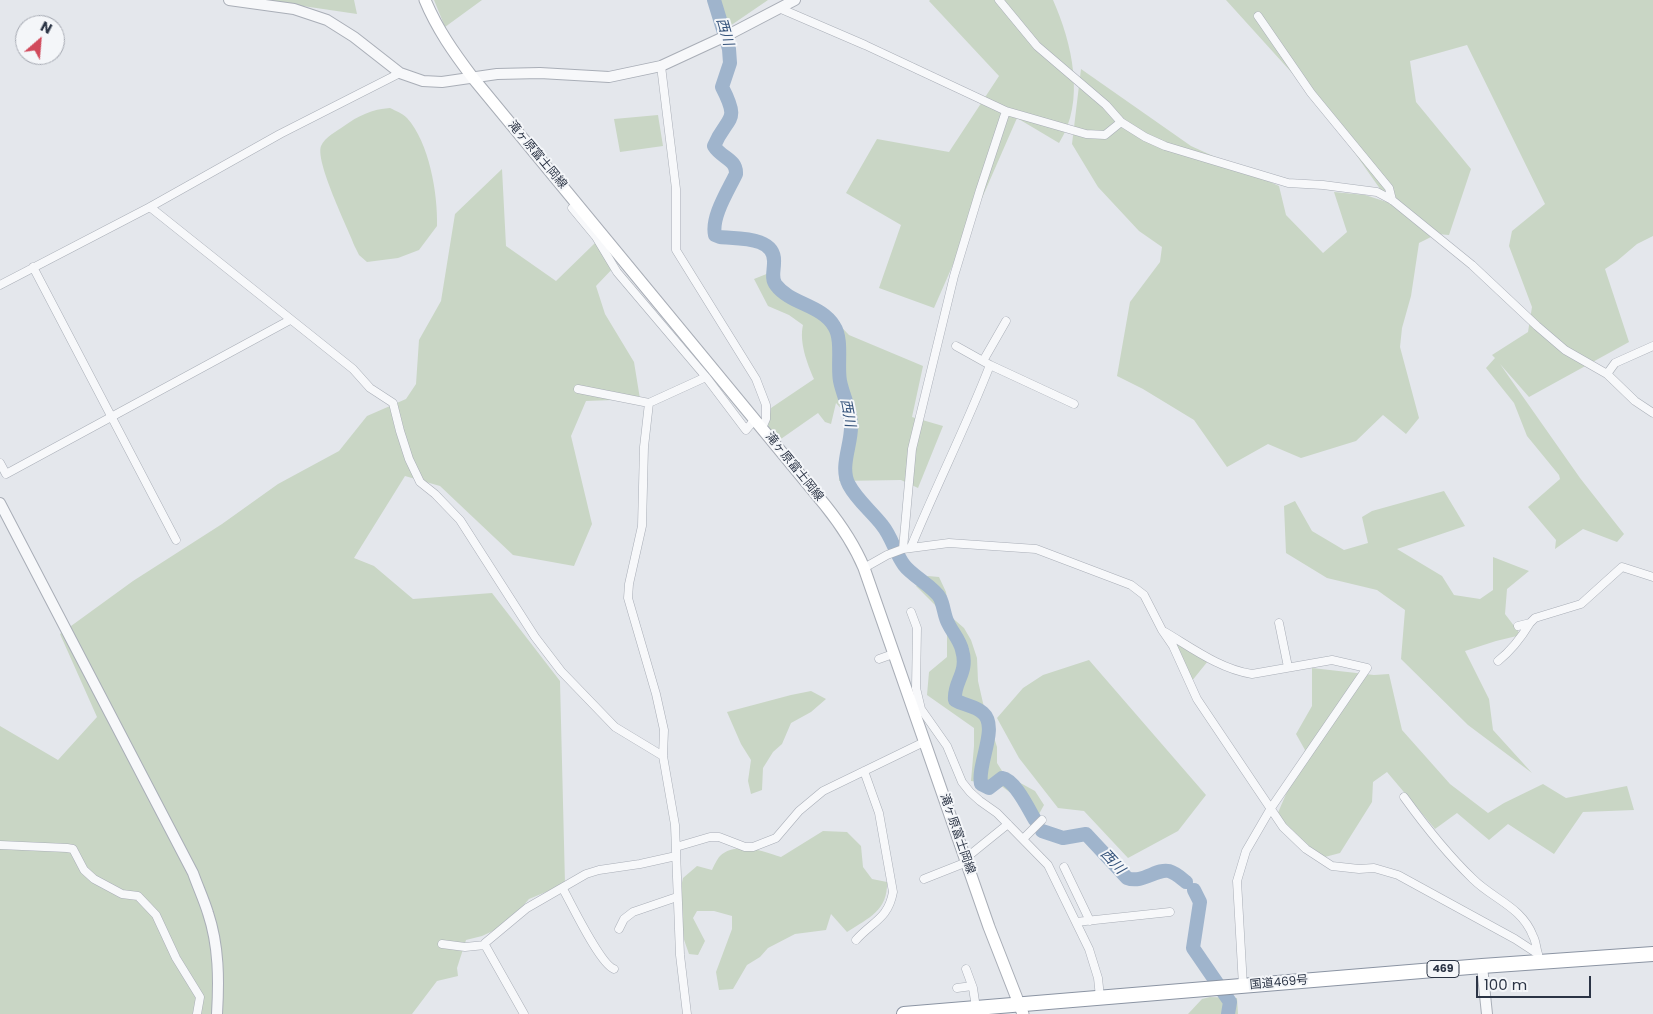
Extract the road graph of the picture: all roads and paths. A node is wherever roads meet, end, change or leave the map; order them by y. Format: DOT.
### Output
graph roads {
  1 [pos="230,0"];
  2 [pos="425,0"];
  3 [pos="795,0"];
  4 [pos="999,0"];
  5 [pos="779,8"];
  6 [pos="1258,16"];
  7 [pos="661,66"];
  8 [pos="400,73"];
  9 [pos="473,78"];
  10 [pos="1006,112"];
  11 [pos="1121,122"];
  12 [pos="1392,200"];
  13 [pos="150,206"];
  14 [pos="572,208"];
  15 [pos="33,268"];
  16 [pos="0,285"];
  17 [pos="290,320"];
  18 [pos="1006,321"];
  19 [pos="956,346"];
  20 [pos="1653,346"];
  21 [pos="987,363"];
  22 [pos="1608,374"];
  23 [pos="706,377"];
  24 [pos="578,389"];
  25 [pos="649,403"];
  26 [pos="1074,404"];
  27 [pos="1653,413"];
  28 [pos="111,418"];
  29 [pos="758,423"];
  30 [pos="0,463"];
  31 [pos="0,503"];
  32 [pos="176,540"];
  33 [pos="907,548"];
  34 [pos="864,568"];
  35 [pos="1653,577"];
  36 [pos="911,612"];
  37 [pos="1280,623"];
  38 [pos="1530,623"];
  39 [pos="1518,626"];
  40 [pos="1162,630"];
  41 [pos="893,654"];
  42 [pos="879,659"];
  43 [pos="1498,661"];
  44 [pos="1288,667"];
  45 [pos="918,711"];
  46 [pos="924,742"];
  47 [pos="663,756"];
  48 [pos="864,771"];
  49 [pos="1404,797"];
  50 [pos="1271,808"];
  51 [pos="1042,820"];
  52 [pos="1008,824"];
  53 [pos="1023,839"];
  54 [pos="0,844"];
  55 [pos="676,847"];
  56 [pos="676,856"];
  57 [pos="966,860"];
  58 [pos="1064,867"];
  59 [pos="924,880"];
  60 [pos="563,889"];
  61 [pos="677,897"];
  62 [pos="1170,912"];
  63 [pos="1090,921"];
  64 [pos="1076,922"];
  65 [pos="618,928"];
  66 [pos="856,940"];
  67 [pos="442,944"];
  68 [pos="485,945"];
  69 [pos="1651,952"];
  70 [pos="1538,958"];
  71 [pos="1482,966"];
  72 [pos="614,969"];
  73 [pos="966,969"];
  74 [pos="972,986"];
  75 [pos="1238,986"];
  76 [pos="957,988"];
  77 [pos="1100,997"];
  78 [pos="1022,1009"];
  79 [pos="969,1010"];
  80 [pos="197,1014"];
  81 [pos="217,1014"];
  82 [pos="524,1014"];
  83 [pos="687,1014"];
  84 [pos="904,1014"];
  85 [pos="1487,1014"];
  1 -- 8 [label="street"];
  2 -- 9 [label="main road, 滝ヶ原富士岡線"];
  3 -- 5 [label="street"];
  4 -- 11 [label="street"];
  5 -- 7 [label="street"];
  5 -- 10 [label="street"];
  6 -- 12 [label="street"];
  7 -- 9 [label="street"];
  7 -- 29 [label="street"];
  8 -- 9 [label="street"];
  8 -- 13 [label="street"];
  9 -- 29 [label="main road, 滝ヶ原富士岡線"];
  10 -- 11 [label="street"];
  10 -- 33 [label="street"];
  11 -- 12 [label="street"];
  12 -- 22 [label="street"];
  13 -- 15 [label="street"];
  13 -- 17 [label="street"];
  14 -- 23 [label="street"];
  15 -- 16 [label="street"];
  15 -- 28 [label="street"];
  17 -- 28 [label="street"];
  17 -- 47 [label="street"];
  18 -- 21 [label="street"];
  19 -- 21 [label="street"];
  20 -- 22 [label="street"];
  21 -- 26 [label="street"];
  21 -- 33 [label="street"];
  22 -- 27 [label="street"];
  23 -- 25 [label="street"];
  23 -- 29 [label="street"];
  24 -- 25 [label="street"];
  25 -- 47 [label="street"];
  28 -- 30 [label="street"];
  28 -- 32 [label="street"];
  29 -- 34 [label="main road, 滝ヶ原富士岡線"];
  31 -- 81 [label="street"];
  33 -- 34 [label="street"];
  33 -- 40 [label="street"];
  34 -- 41 [label="main road, 滝ヶ原富士岡線"];
  35 -- 38 [label="street"];
  36 -- 45 [label="street"];
  37 -- 44 [label="street"];
  38 -- 39 [label="street"];
  38 -- 43 [label="street"];
  40 -- 44 [label="street"];
  40 -- 50 [label="street"];
  41 -- 42 [label="street"];
  41 -- 45 [label="main road, 滝ヶ原富士岡線"];
  44 -- 50 [label="street"];
  45 -- 46 [label="main road, 滝ヶ原富士岡線"];
  45 -- 52 [label="street"];
  46 -- 48 [label="street"];
  46 -- 57 [label="main road, 滝ヶ原富士岡線"];
  47 -- 55 [label="street"];
  48 -- 55 [label="street"];
  48 -- 66 [label="street"];
  49 -- 70 [label="street"];
  50 -- 70 [label="street"];
  50 -- 75 [label="street"];
  51 -- 53 [label="street"];
  52 -- 53 [label="street"];
  52 -- 57 [label="street"];
  53 -- 64 [label="street"];
  54 -- 80 [label="street"];
  55 -- 56 [label="street"];
  56 -- 60 [label="street"];
  56 -- 61 [label="street"];
  57 -- 59 [label="street"];
  57 -- 78 [label="main road, 滝ヶ原富士岡線"];
  58 -- 63 [label="street"];
  60 -- 68 [label="street"];
  60 -- 72 [label="street"];
  61 -- 65 [label="street"];
  61 -- 83 [label="street"];
  62 -- 63 [label="street"];
  63 -- 64 [label="street"];
  64 -- 77 [label="street"];
  67 -- 68 [label="street"];
  68 -- 82 [label="street"];
  69 -- 70 [label="highway, 国道469号 / 469"];
  70 -- 71 [label="highway, 国道469号 / 469"];
  71 -- 75 [label="highway, 国道469号 / 469"];
  71 -- 85 [label="street"];
  73 -- 74 [label="street"];
  74 -- 76 [label="street"];
  74 -- 79 [label="street"];
  75 -- 77 [label="highway, 国道469号 / 469"];
  77 -- 78 [label="highway, 国道469号 / 469"];
  78 -- 79 [label="highway, 国道469号 / 469"];
  79 -- 84 [label="highway, 国道469号 / 469"];
}
